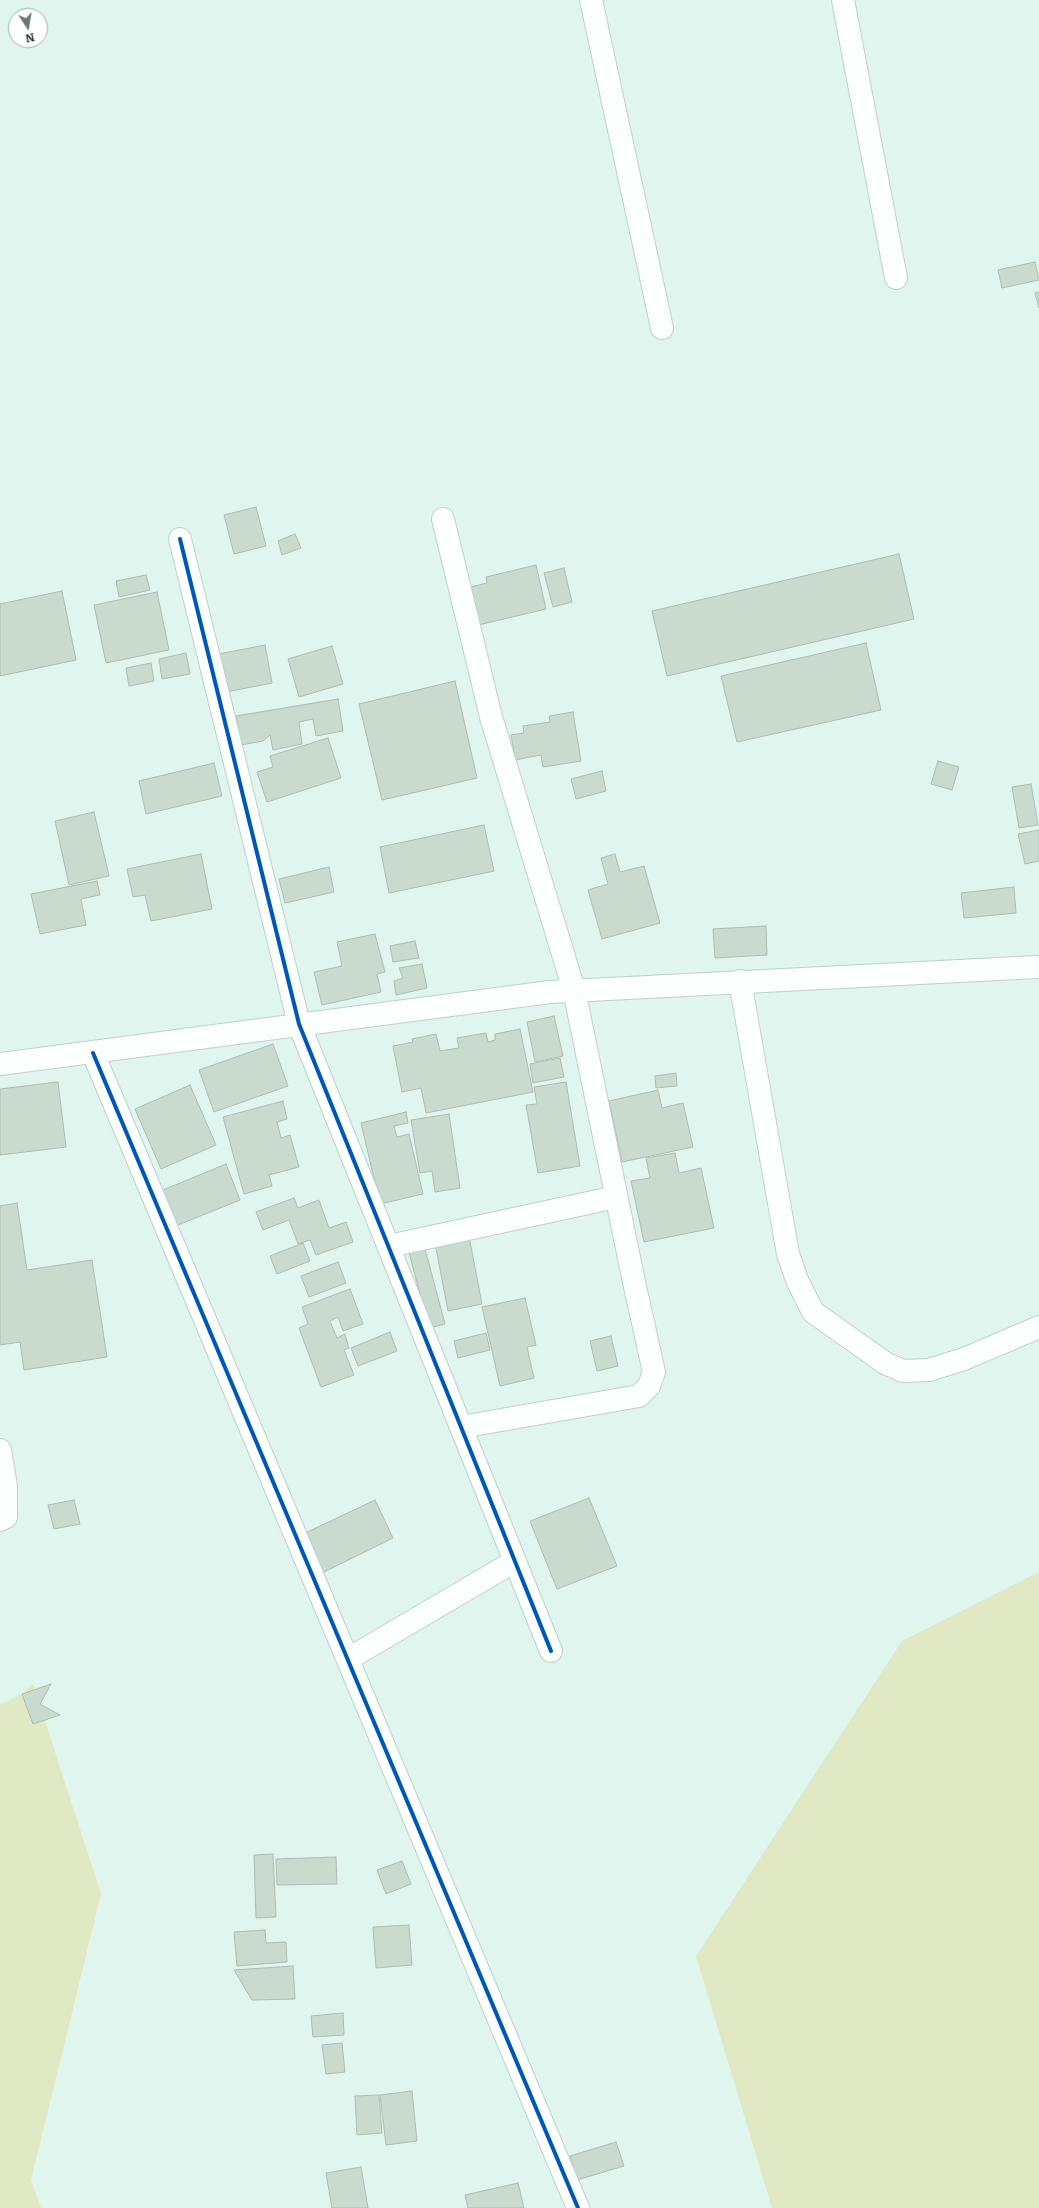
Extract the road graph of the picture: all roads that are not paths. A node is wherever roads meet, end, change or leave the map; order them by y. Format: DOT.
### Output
graph roads {
  1 [pos="591,0"];
  2 [pos="843,0"];
  3 [pos="896,278"];
  4 [pos="662,328"];
  5 [pos="443,519"];
  6 [pos="180,539"];
  7 [pos="1037,967"];
  8 [pos="740,982"];
  9 [pos="574,990"];
  10 [pos="299,1024"];
  11 [pos="94,1053"];
  12 [pos="0,1064"];
  13 [pos="616,1197"];
  14 [pos="389,1246"];
  15 [pos="1039,1327"];
  16 [pos="461,1427"];
  17 [pos="0,1450"];
  18 [pos="0,1520"];
  19 [pos="515,1561"];
  20 [pos="551,1651"];
  21 [pos="348,1659"];
  22 [pos="578,2208"];
  1 -- 4 [label="street"];
  2 -- 3 [label="street"];
  5 -- 9 [label="street"];
  6 -- 10 [label="street"];
  7 -- 8 [label="street"];
  8 -- 9 [label="street"];
  8 -- 15 [label="street"];
  9 -- 10 [label="street"];
  9 -- 13 [label="street"];
  10 -- 11 [label="street"];
  10 -- 14 [label="street"];
  11 -- 12 [label="street"];
  11 -- 21 [label="street"];
  13 -- 14 [label="street"];
  13 -- 16 [label="street"];
  14 -- 16 [label="street"];
  16 -- 19 [label="street"];
  17 -- 18 [label="street"];
  19 -- 20 [label="street"];
  19 -- 21 [label="street"];
  21 -- 22 [label="street"];
}
